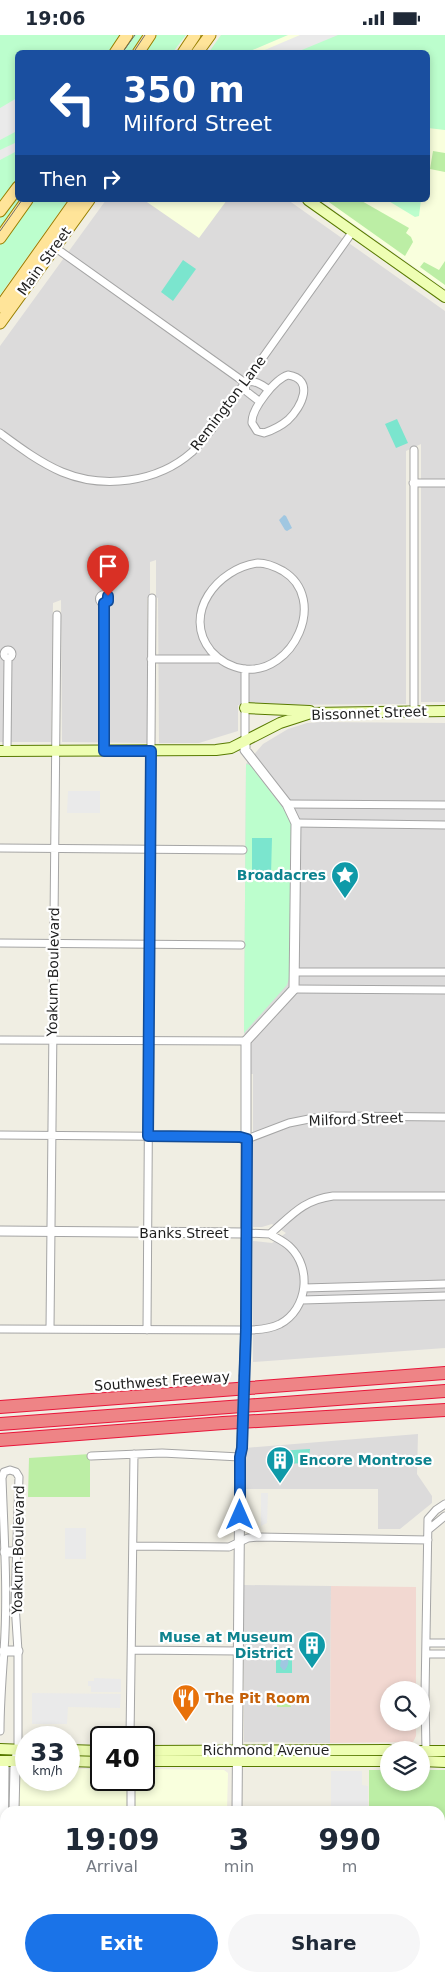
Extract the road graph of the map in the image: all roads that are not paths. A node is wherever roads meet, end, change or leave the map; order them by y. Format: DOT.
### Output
graph roads {
  1 [pos="127,35"];
  2 [pos="150,35"];
  3 [pos="195,35"];
  4 [pos="210,35"];
  5 [pos="117,50"];
  6 [pos="140,50"];
  7 [pos="184,50"];
  8 [pos="199,50"];
  9 [pos="15,191"];
  10 [pos="26,202"];
  11 [pos="75,202"];
  12 [pos="87,202"];
  13 [pos="311,202"];
  14 [pos="0,211"];
  15 [pos="353,231"];
  16 [pos="0,237"];
  17 [pos="50,244"];
  18 [pos="445,297"];
  19 [pos="0,307"];
  20 [pos="0,323"];
  21 [pos="244,382"];
  22 [pos="269,390"];
  23 [pos="260,402"];
  24 [pos="0,433"];
  25 [pos="414,450"];
  26 [pos="413,483"];
  27 [pos="445,483"];
  28 [pos="152,598"];
  29 [pos="104,603"];
  30 [pos="57,615"];
  31 [pos="8,658"];
  32 [pos="151,659"];
  33 [pos="219,659"];
  34 [pos="245,669"];
  35 [pos="245,708"];
  36 [pos="414,711"];
  37 [pos="445,711"];
  38 [pos="323,712"];
  39 [pos="245,741"];
  40 [pos="4,751"];
  41 [pos="56,751"];
  42 [pos="104,751"];
  43 [pos="151,751"];
  44 [pos="287,804"];
  45 [pos="445,805"];
  46 [pos="296,823"];
  47 [pos="445,825"];
  48 [pos="0,848"];
  49 [pos="54,848"];
  50 [pos="150,849"];
  51 [pos="243,849"];
  52 [pos="0,943"];
  53 [pos="54,943"];
  54 [pos="150,945"];
  55 [pos="241,945"];
  56 [pos="294,972"];
  57 [pos="445,972"];
  58 [pos="294,989"];
  59 [pos="445,991"];
  60 [pos="0,1039"];
  61 [pos="52,1040"];
  62 [pos="148,1041"];
  63 [pos="246,1041"];
  64 [pos="445,1117"];
  65 [pos="0,1135"];
  66 [pos="51,1136"];
  67 [pos="148,1136"];
  68 [pos="247,1139"];
  69 [pos="445,1196"];
  70 [pos="0,1231"];
  71 [pos="51,1231"];
  72 [pos="147,1233"];
  73 [pos="246,1233"];
  74 [pos="270,1234"];
  75 [pos="445,1284"];
  76 [pos="304,1288"];
  77 [pos="445,1296"];
  78 [pos="302,1300"];
  79 [pos="0,1329"];
  80 [pos="50,1329"];
  81 [pos="147,1330"];
  82 [pos="246,1330"];
  83 [pos="445,1373"];
  84 [pos="445,1391"];
  85 [pos="0,1407"];
  86 [pos="445,1410"];
  87 [pos="0,1424"];
  88 [pos="0,1440"];
  89 [pos="241,1452"];
  90 [pos="134,1455"];
  91 [pos="91,1456"];
  92 [pos="445,1504"];
  93 [pos="445,1516"];
  94 [pos="428,1530"];
  95 [pos="428,1539"];
  96 [pos="239,1543"];
  97 [pos="133,1546"];
  98 [pos="5,1552"];
  99 [pos="16,1553"];
  100 [pos="426,1643"];
  101 [pos="445,1643"];
  102 [pos="132,1650"];
  103 [pos="4,1651"];
  104 [pos="18,1651"];
  105 [pos="238,1651"];
  106 [pos="426,1654"];
  107 [pos="445,1654"];
  108 [pos="21,1726"];
  109 [pos="130,1726"];
  110 [pos="0,1731"];
  111 [pos="424,1741"];
  112 [pos="0,1749"];
  113 [pos="15,1750"];
  114 [pos="238,1750"];
  115 [pos="341,1750"];
  116 [pos="155,1751"];
  117 [pos="380,1751"];
  118 [pos="445,1751"];
  119 [pos="430,1755"];
  120 [pos="430,1757"];
  121 [pos="0,1761"];
  122 [pos="15,1761"];
  123 [pos="155,1761"];
  124 [pos="237,1761"];
  125 [pos="342,1761"];
  126 [pos="380,1761"];
  127 [pos="445,1761"];
  128 [pos="17,1791"];
  129 [pos="131,1791"];
  130 [pos="3,1806"];
  131 [pos="15,1806"];
  132 [pos="131,1806"];
  133 [pos="237,1806"];
  1 -- 5 [label="main road"];
  2 -- 6 [label="main road"];
  3 -- 7 [label="main road"];
  4 -- 8 [label="main road"];
  9 -- 14 [label="main road"];
  10 -- 16 [label="main road"];
  11 -- 17 [label="main road, Main Street"];
  12 -- 17 [label="main road, Main Street"];
  13 -- 15 [label="main road"];
  15 -- 18 [label="main road"];
  15 -- 21 [label="street, Remington Lane"];
  17 -- 19 [label="main road, Main Street"];
  17 -- 20 [label="main road, Main Street"];
  17 -- 21 [label="street"];
  21 -- 22 [label="street"];
  21 -- 23 [label="street"];
  21 -- 24 [label="street, Remington Lane"];
  22 -- 23 [label="street"];
  22 -- 23 [label="street"];
  25 -- 26 [label="street"];
  26 -- 27 [label="street"];
  26 -- 36 [label="street"];
  28 -- 32 [label="street"];
  29 -- 42 [label="street"];
  30 -- 41 [label="street, Yoakum Boulevard"];
  31 -- 40 [label="street"];
  32 -- 33 [label="street"];
  32 -- 43 [label="street"];
  33 -- 34 [label="street"];
  33 -- 34 [label="street"];
  34 -- 35 [label="street"];
  35 -- 38 [label="main road"];
  35 -- 39 [label="street"];
  36 -- 37 [label="main road, Bissonnet Street"];
  36 -- 38 [label="main road, Bissonnet Street"];
  38 -- 39 [label="main road, Bissonnet Street"];
  39 -- 43 [label="main road, Bissonnet Street"];
  39 -- 44 [label="street"];
  40 -- 41 [label="main road, Bissonnet Street"];
  41 -- 42 [label="main road, Bissonnet Street"];
  41 -- 49 [label="street, Yoakum Boulevard"];
  42 -- 43 [label="main road, Bissonnet Street"];
  43 -- 50 [label="street"];
  44 -- 45 [label="street"];
  44 -- 46 [label="street"];
  46 -- 47 [label="street"];
  46 -- 56 [label="street"];
  48 -- 49 [label="street"];
  49 -- 50 [label="street"];
  49 -- 53 [label="street, Yoakum Boulevard"];
  50 -- 51 [label="street"];
  50 -- 54 [label="street"];
  52 -- 53 [label="street"];
  53 -- 54 [label="street"];
  53 -- 61 [label="street, Yoakum Boulevard"];
  54 -- 55 [label="street"];
  54 -- 62 [label="street"];
  56 -- 57 [label="street"];
  56 -- 58 [label="street"];
  58 -- 59 [label="street"];
  58 -- 63 [label="street"];
  60 -- 61 [label="street"];
  61 -- 62 [label="street"];
  61 -- 66 [label="street, Yoakum Boulevard"];
  62 -- 63 [label="street"];
  62 -- 67 [label="street"];
  63 -- 68 [label="street"];
  64 -- 68 [label="street, Milford Street"];
  65 -- 66 [label="street, Milford Street"];
  66 -- 67 [label="street, Milford Street"];
  66 -- 71 [label="street, Yoakum Boulevard"];
  67 -- 68 [label="street, Milford Street"];
  67 -- 72 [label="street"];
  68 -- 73 [label="street"];
  69 -- 74 [label="street"];
  70 -- 71 [label="street, Banks Street"];
  71 -- 72 [label="street, Banks Street"];
  71 -- 80 [label="street, Yoakum Boulevard"];
  72 -- 73 [label="street, Banks Street"];
  72 -- 81 [label="street"];
  73 -- 74 [label="street, Banks Street"];
  73 -- 82 [label="street"];
  74 -- 76 [label="street"];
  75 -- 76 [label="street"];
  76 -- 78 [label="street"];
  77 -- 78 [label="street"];
  78 -- 82 [label="street"];
  79 -- 80 [label="street"];
  80 -- 81 [label="street"];
  81 -- 82 [label="street"];
  82 -- 89 [label="street, bridge"];
  83 -- 85 [label="highway, Southwest Freeway"];
  84 -- 87 [label="highway"];
  86 -- 88 [label="highway"];
  89 -- 90 [label="street"];
  89 -- 96 [label="street"];
  90 -- 91 [label="street"];
  90 -- 97 [label="street"];
  92 -- 94 [label="street"];
  93 -- 94 [label="street"];
  94 -- 95 [label="street"];
  95 -- 96 [label="street"];
  95 -- 100 [label="street"];
  96 -- 97 [label="street"];
  96 -- 105 [label="street"];
  97 -- 102 [label="street"];
  98 -- 99 [label="street"];
  98 -- 99 [label="street, Yoakum Boulevard"];
  98 -- 103 [label="street, Yoakum Boulevard"];
  99 -- 104 [label="street, Yoakum Boulevard"];
  100 -- 101 [label="street"];
  100 -- 106 [label="street"];
  102 -- 105 [label="street"];
  102 -- 109 [label="street"];
  103 -- 104 [label="street"];
  103 -- 110 [label="street, Yoakum Boulevard"];
  104 -- 108 [label="street, Yoakum Boulevard"];
  105 -- 114 [label="street"];
  106 -- 107 [label="street"];
  106 -- 111 [label="street"];
  112 -- 113 [label="main road"];
  114 -- 115 [label="main road, Richmond Avenue"];
  114 -- 116 [label="main road, Richmond Avenue"];
  114 -- 124 [label="street"];
  115 -- 117 [label="main road, Richmond Avenue"];
  115 -- 125 [label="main road"];
  118 -- 119 [label="main road"];
  120 -- 127 [label="main road"];
  121 -- 122 [label="main road"];
  121 -- 130 [label="street"];
  123 -- 124 [label="main road, Richmond Avenue"];
  124 -- 125 [label="main road, Richmond Avenue"];
  124 -- 133 [label="street"];
  125 -- 126 [label="main road, Richmond Avenue"];
  128 -- 131 [label="street, Yoakum Boulevard"];
  129 -- 132 [label="street"];
}
